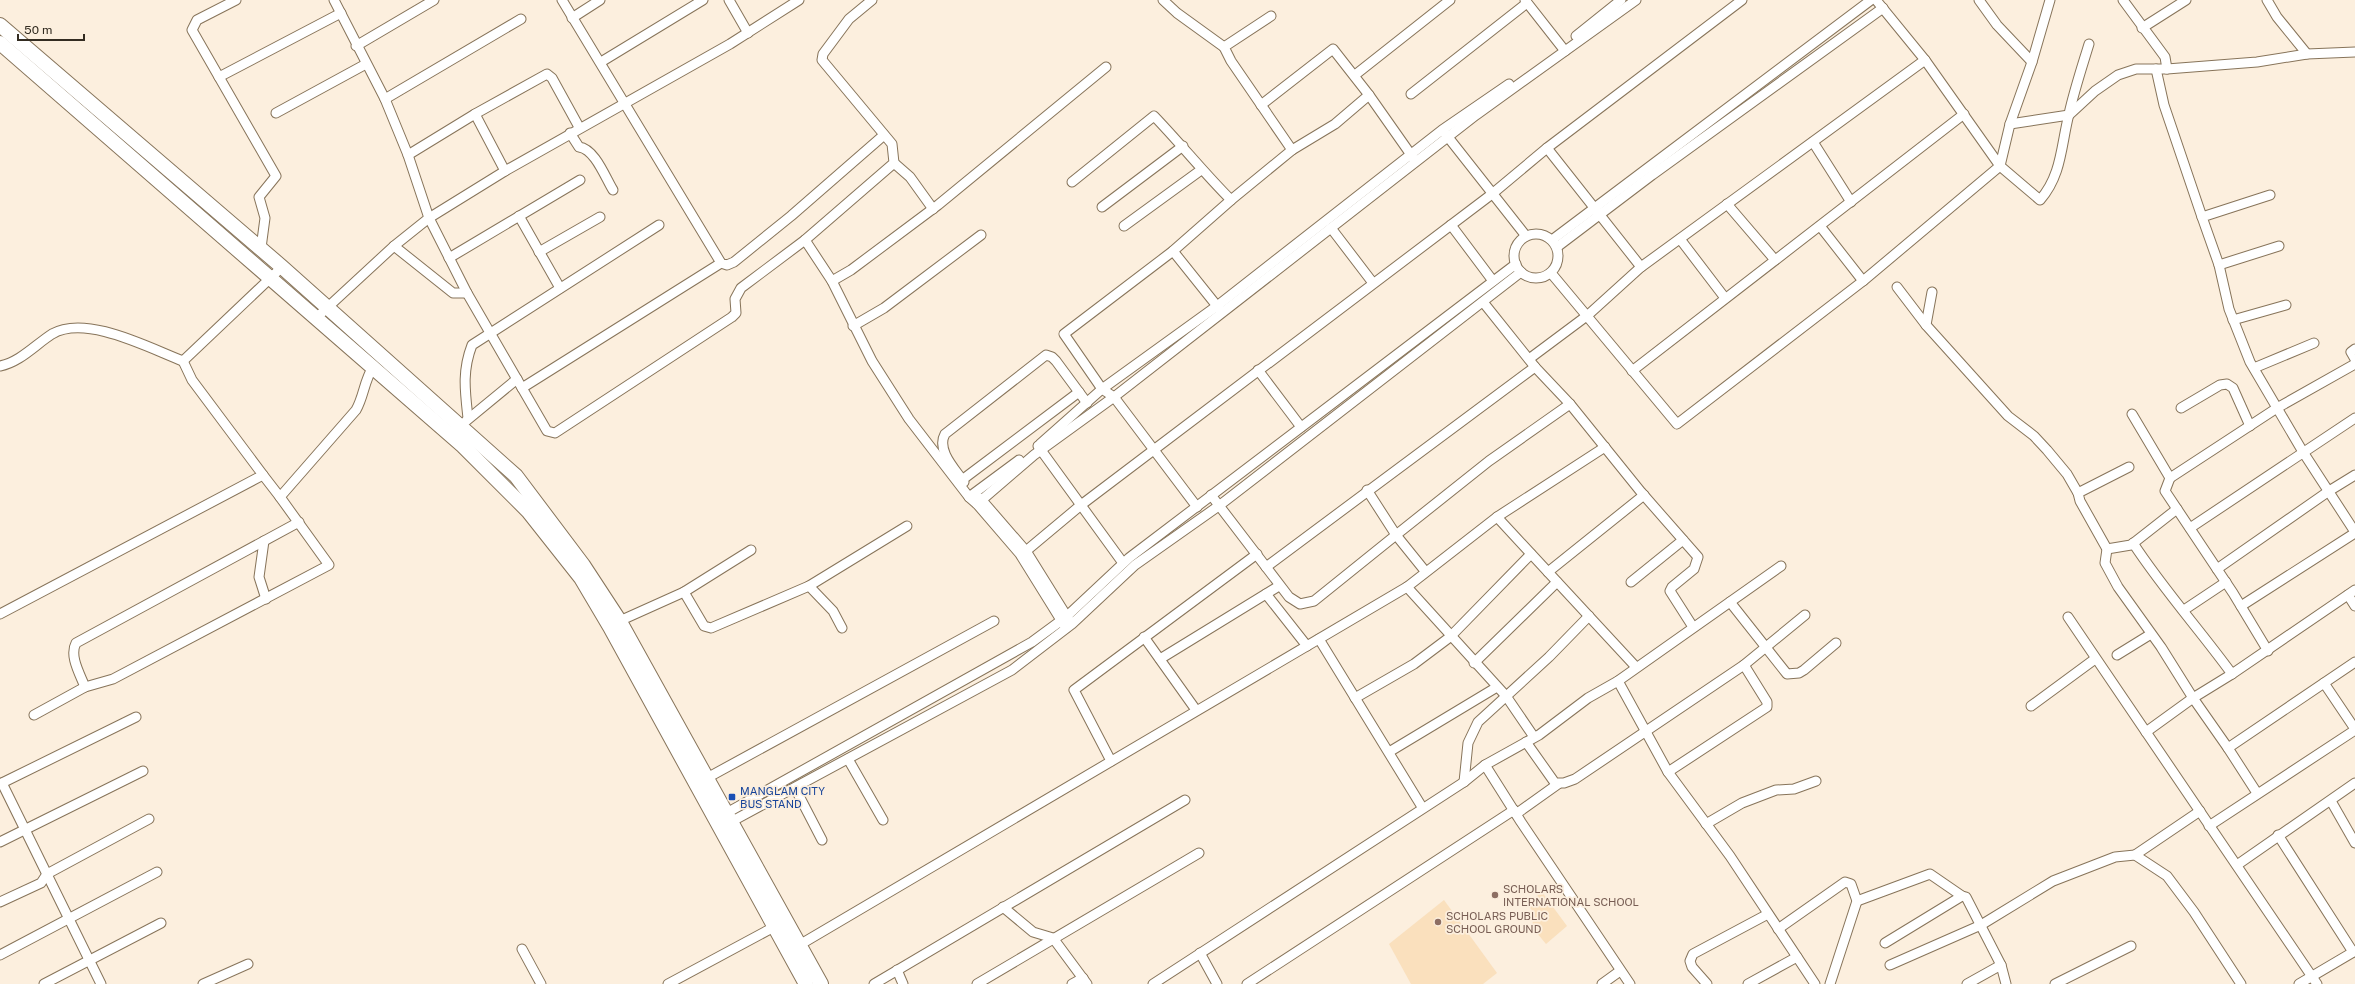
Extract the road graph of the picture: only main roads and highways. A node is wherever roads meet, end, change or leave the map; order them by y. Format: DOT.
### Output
graph roads {
  1 [pos="0,25"];
  2 [pos="10,45"];
  3 [pos="614,624"];
  4 [pos="723,821"];
  5 [pos="794,948"];
  6 [pos="806,984"];
  7 [pos="821,984"];
  1 -- 2 [label="main road"];
  2 -- 3 [label="main road"];
  2 -- 3 [label="main road"];
  3 -- 4 [label="main road"];
  3 -- 4 [label="main road"];
  4 -- 5 [label="main road"];
  4 -- 5 [label="main road"];
  5 -- 6 [label="main road"];
  5 -- 7 [label="main road"];
}
